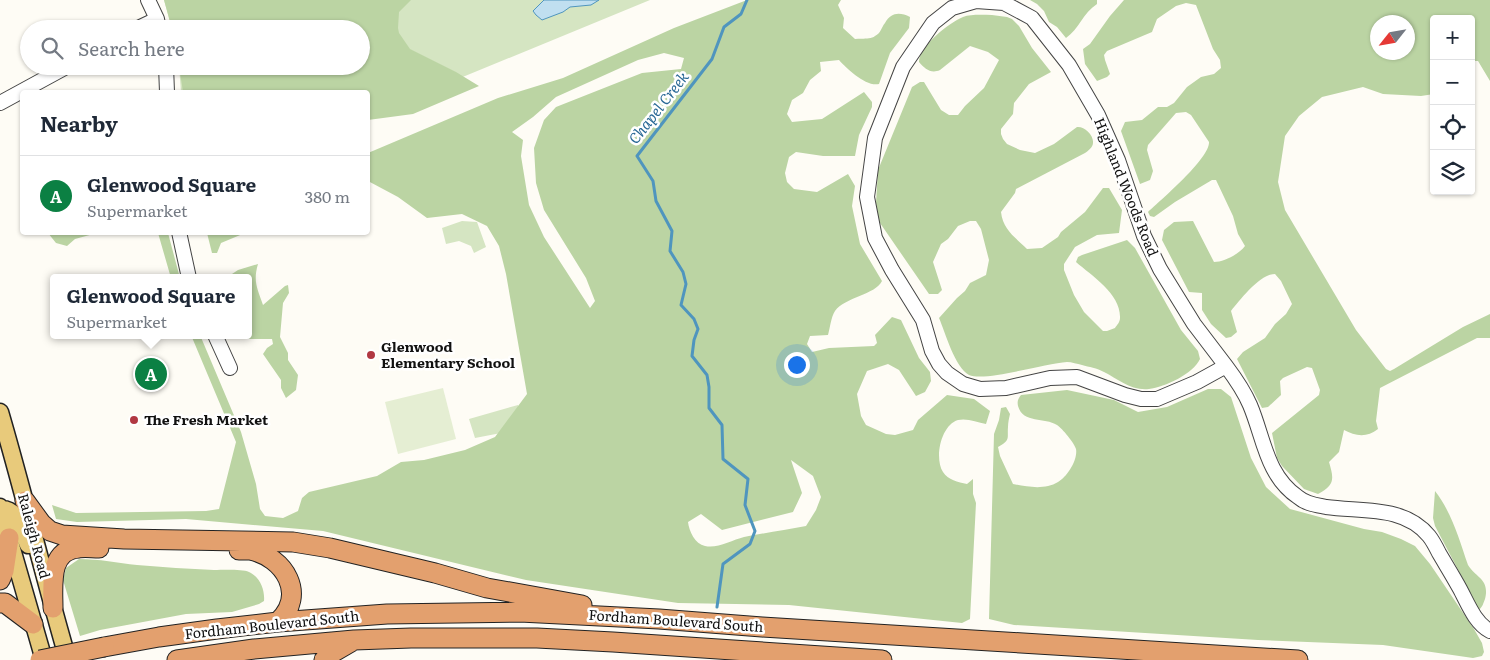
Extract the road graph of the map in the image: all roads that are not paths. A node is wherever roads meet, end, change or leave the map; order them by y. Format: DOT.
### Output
graph roads {
  1 [pos="148,0"];
  2 [pos="156,20"];
  3 [pos="51,75"];
  4 [pos="166,75"];
  5 [pos="24,90"];
  6 [pos="167,90"];
  7 [pos="20,92"];
  8 [pos="0,103"];
  9 [pos="180,235"];
  10 [pos="188,274"];
  11 [pos="218,339"];
  12 [pos="1226,366"];
  13 [pos="230,368"];
  14 [pos="0,412"];
  15 [pos="26,501"];
  16 [pos="0,508"];
  17 [pos="9,538"];
  18 [pos="0,580"];
  19 [pos="0,603"];
  20 [pos="53,608"];
  21 [pos="659,619"];
  22 [pos="278,622"];
  23 [pos="33,624"];
  24 [pos="1490,631"];
  25 [pos="354,640"];
  26 [pos="254,649"];
  27 [pos="52,659"];
  28 [pos="177,660"];
  29 [pos="282,660"];
  30 [pos="324,660"];
  31 [pos="882,660"];
  32 [pos="1298,660"];
  1 -- 2 [label="street"];
  3 -- 5 [label="street"];
  4 -- 6 [label="street"];
  7 -- 8 [label="street"];
  9 -- 10 [label="street"];
  11 -- 13 [label="street"];
  12 -- 12 [label="street, Highland Woods Road"];
  12 -- 24 [label="street, Highland Woods Road"];
  14 -- 15 [label="main road, Raleigh Road"];
  15 -- 20 [label="main road, Raleigh Road"];
  15 -- 21 [label="highway"];
  16 -- 17 [label="main road, Raleigh Road"];
  16 -- 20 [label="main road"];
  17 -- 18 [label="highway"];
  17 -- 23 [label="main road, Raleigh Road"];
  19 -- 23 [label="highway"];
  20 -- 22 [label="highway"];
  20 -- 27 [label="main road, Raleigh Road"];
  21 -- 22 [label="highway, Fordham Boulevard South"];
  21 -- 32 [label="highway, Fordham Boulevard South"];
  22 -- 27 [label="highway, Fordham Boulevard South, bridge"];
  23 -- 27 [label="main road, Raleigh Road"];
  25 -- 26 [label="highway, Fordham Boulevard South"];
  25 -- 30 [label="highway"];
  25 -- 31 [label="highway, Fordham Boulevard South"];
  26 -- 28 [label="highway, Fordham Boulevard South"];
  26 -- 29 [label="highway"];
}
